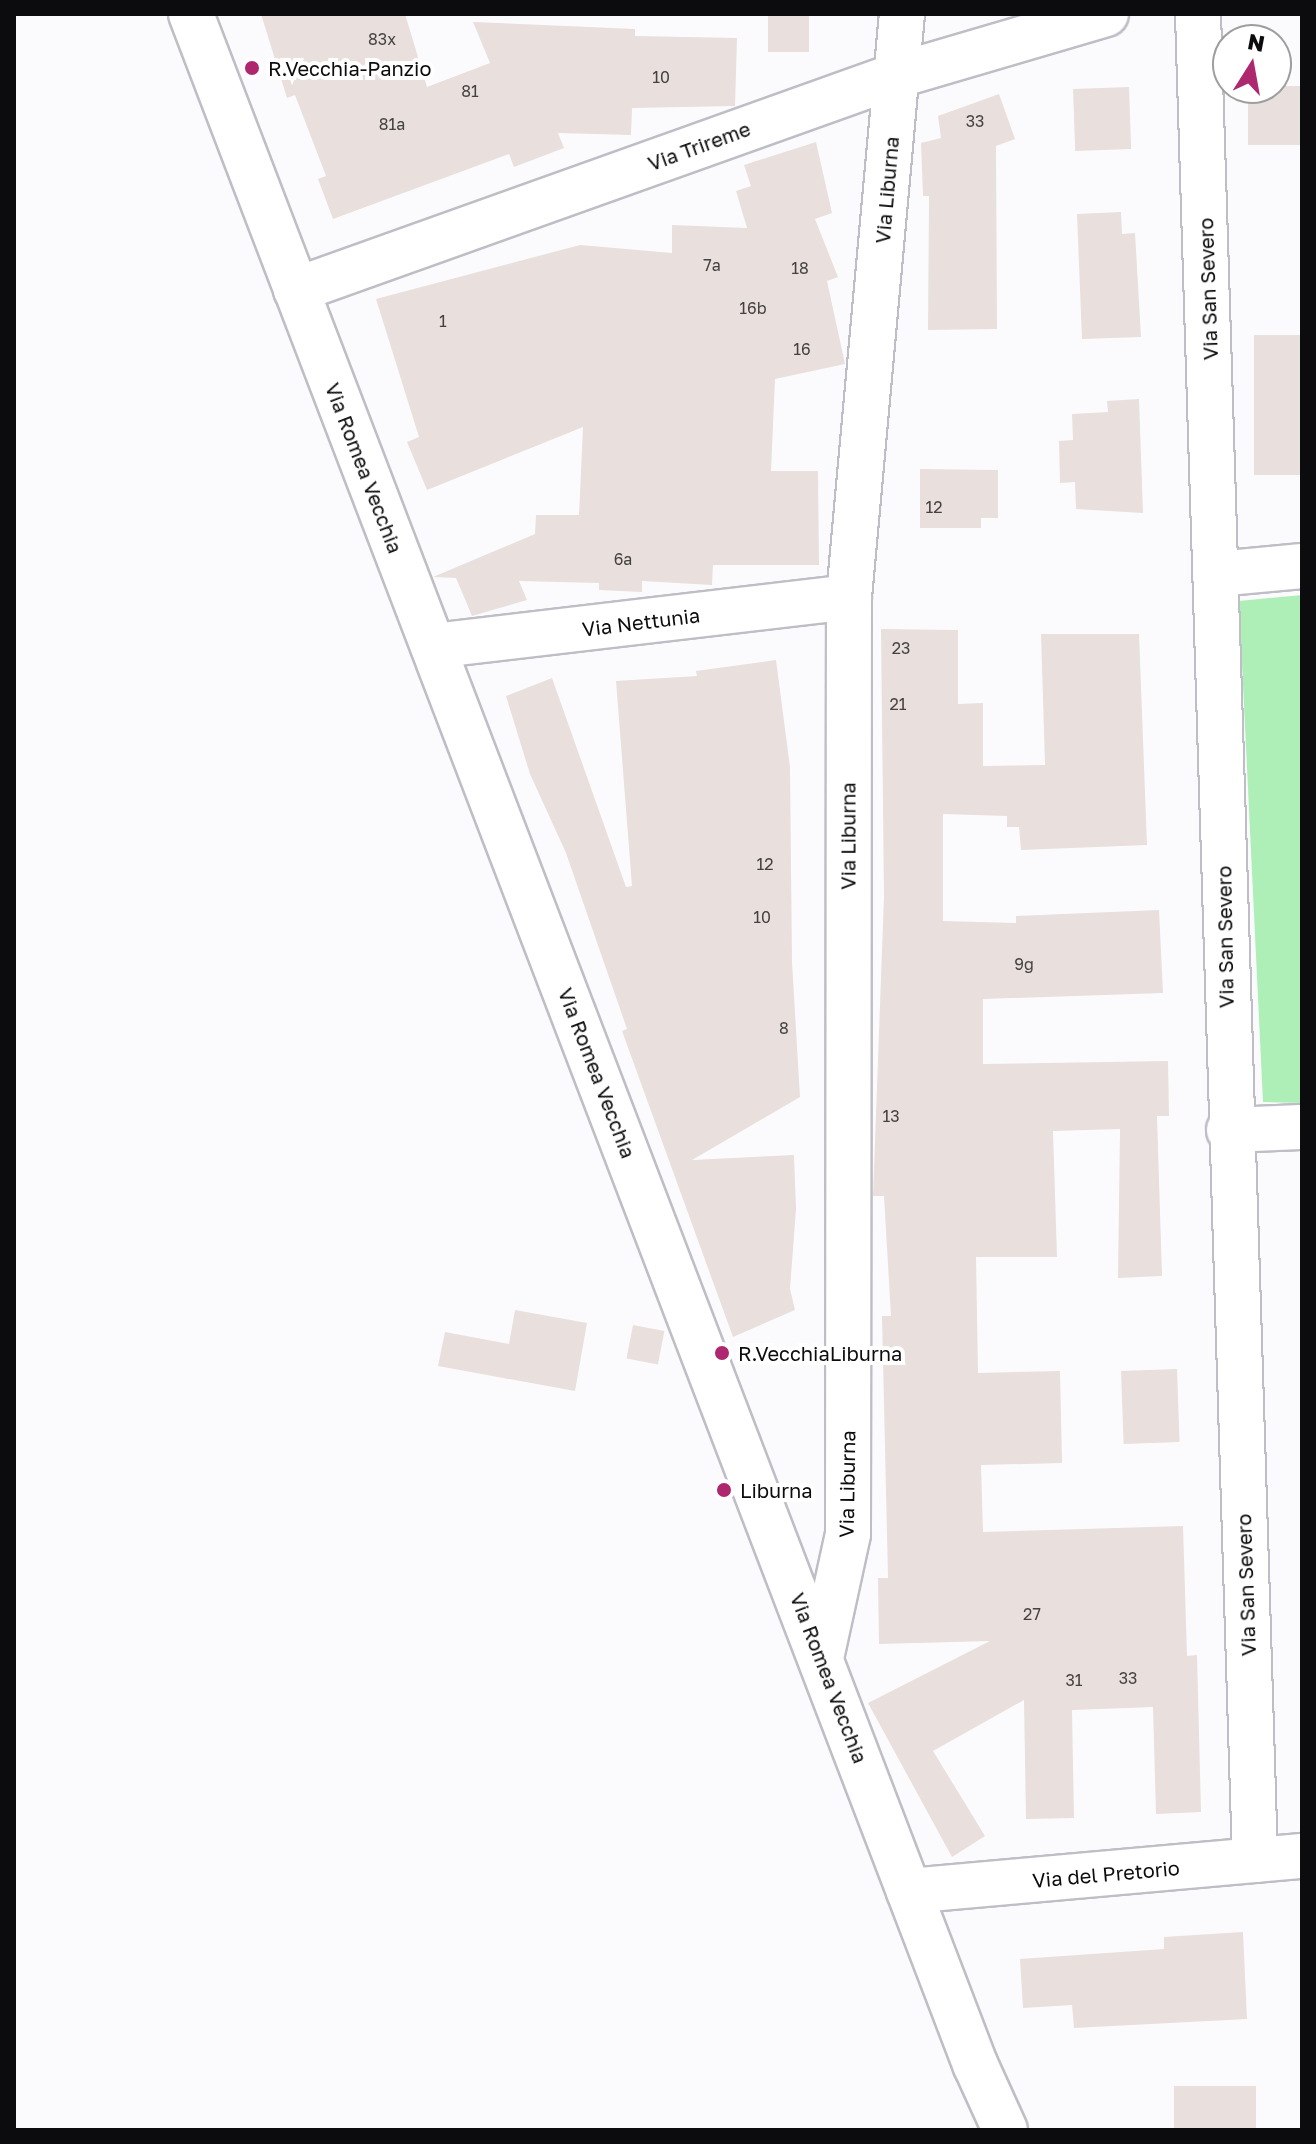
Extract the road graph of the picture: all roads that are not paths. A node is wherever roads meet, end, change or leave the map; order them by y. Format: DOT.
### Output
graph roads {
  1 [pos="191,14"];
  2 [pos="902,14"];
  3 [pos="1106,14"];
  4 [pos="1198,14"];
  5 [pos="892,77"];
  6 [pos="296,290"];
  7 [pos="1302,566"];
  8 [pos="1216,574"];
  9 [pos="849,597"];
  10 [pos="433,646"];
  11 [pos="1302,1127"];
  12 [pos="1229,1130"];
  13 [pos="821,1658"];
  14 [pos="1302,1856"];
  15 [pos="1255,1860"];
  16 [pos="909,1891"];
  17 [pos="1005,2130"];
  1 -- 6 [label="street, Via Romea Vecchia"];
  2 -- 5 [label="street, Via Liburna"];
  3 -- 5 [label="street, Via Trireme"];
  4 -- 8 [label="street, Via San Severo"];
  5 -- 6 [label="street, Via Trireme"];
  5 -- 9 [label="street, Via Liburna"];
  6 -- 10 [label="street, Via Romea Vecchia"];
  7 -- 8 [label="street"];
  8 -- 12 [label="street, Via San Severo"];
  9 -- 10 [label="street, Via Nettunia"];
  9 -- 13 [label="street, Via Liburna"];
  10 -- 13 [label="street, Via Romea Vecchia"];
  11 -- 12 [label="street"];
  12 -- 15 [label="street, Via San Severo"];
  13 -- 16 [label="street, Via Romea Vecchia"];
  14 -- 15 [label="street, Via del Pretorio"];
  15 -- 16 [label="street, Via del Pretorio"];
  16 -- 17 [label="street, Via Romea Vecchia"];
}
